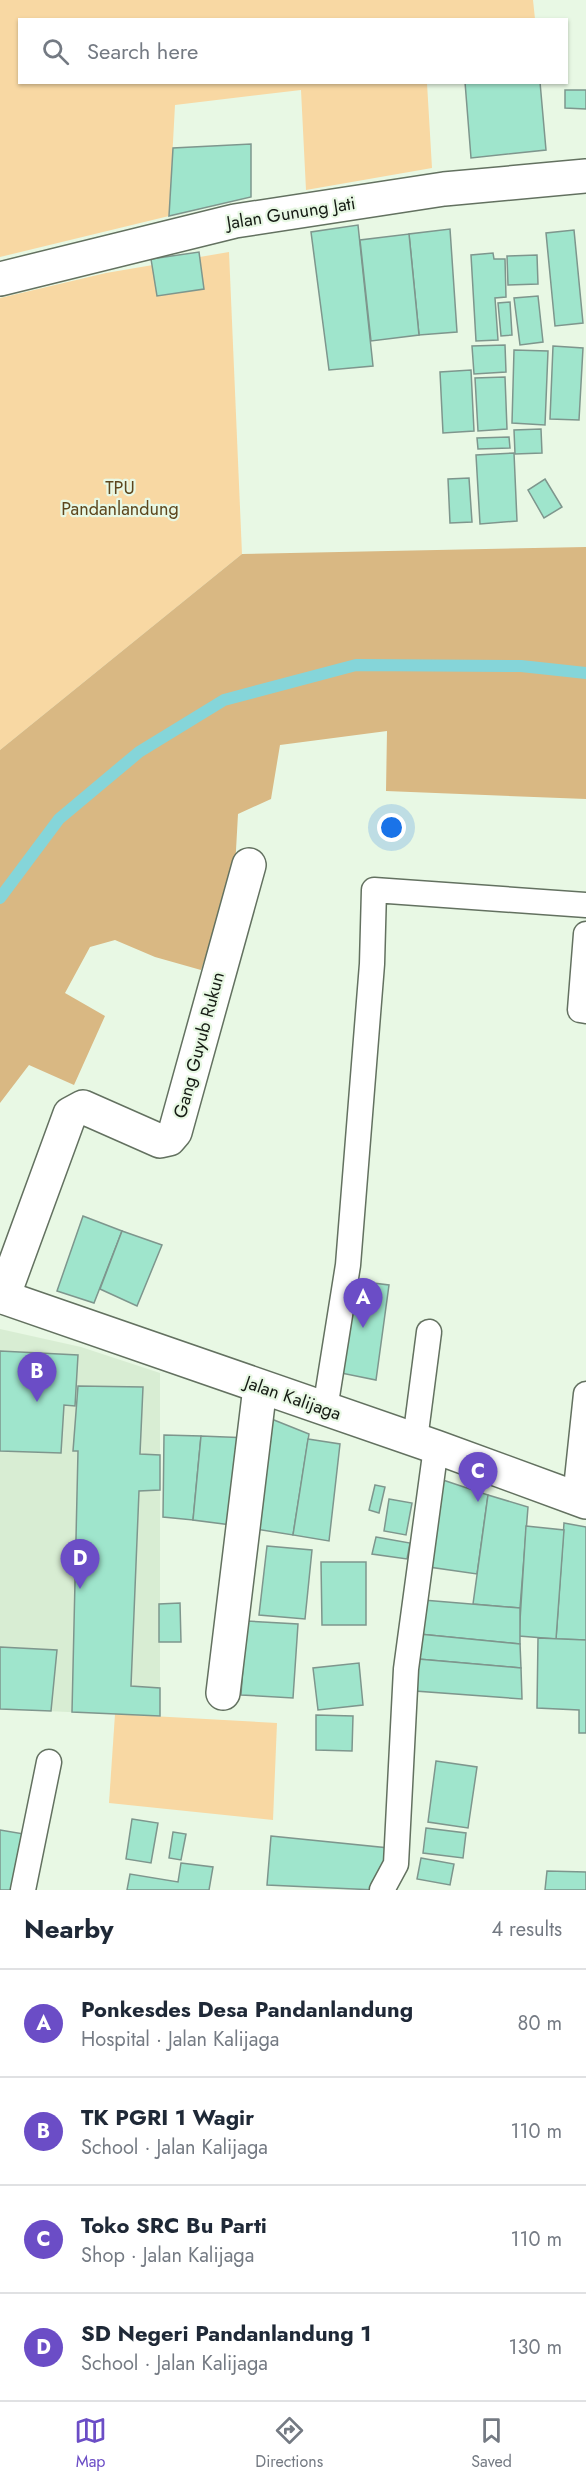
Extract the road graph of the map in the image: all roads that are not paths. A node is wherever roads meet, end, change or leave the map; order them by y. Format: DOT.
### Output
graph roads {
  1 [pos="586,176"];
  2 [pos="0,279"];
  3 [pos="249,865"];
  4 [pos="586,905"];
  5 [pos="586,934"];
  6 [pos="586,1011"];
  7 [pos="2,1297"];
  8 [pos="429,1332"];
  9 [pos="260,1387"];
  10 [pos="586,1394"];
  11 [pos="325,1409"];
  12 [pos="426,1444"];
  13 [pos="581,1500"];
  14 [pos="223,1693"];
  15 [pos="49,1762"];
  16 [pos="23,1890"];
  17 [pos="382,1890"];
  1 -- 2 [label="street, Jalan Gunung Jati"];
  3 -- 7 [label="street, Gang Guyub Rukun"];
  4 -- 11 [label="lane"];
  5 -- 6 [label="lane"];
  7 -- 9 [label="street, Jalan Kalijaga"];
  8 -- 12 [label="lane"];
  9 -- 11 [label="street, Jalan Kalijaga"];
  9 -- 14 [label="street"];
  10 -- 13 [label="lane"];
  11 -- 12 [label="street, Jalan Kalijaga"];
  12 -- 13 [label="street, Jalan Kalijaga"];
  12 -- 17 [label="lane"];
  15 -- 16 [label="lane"];
}
